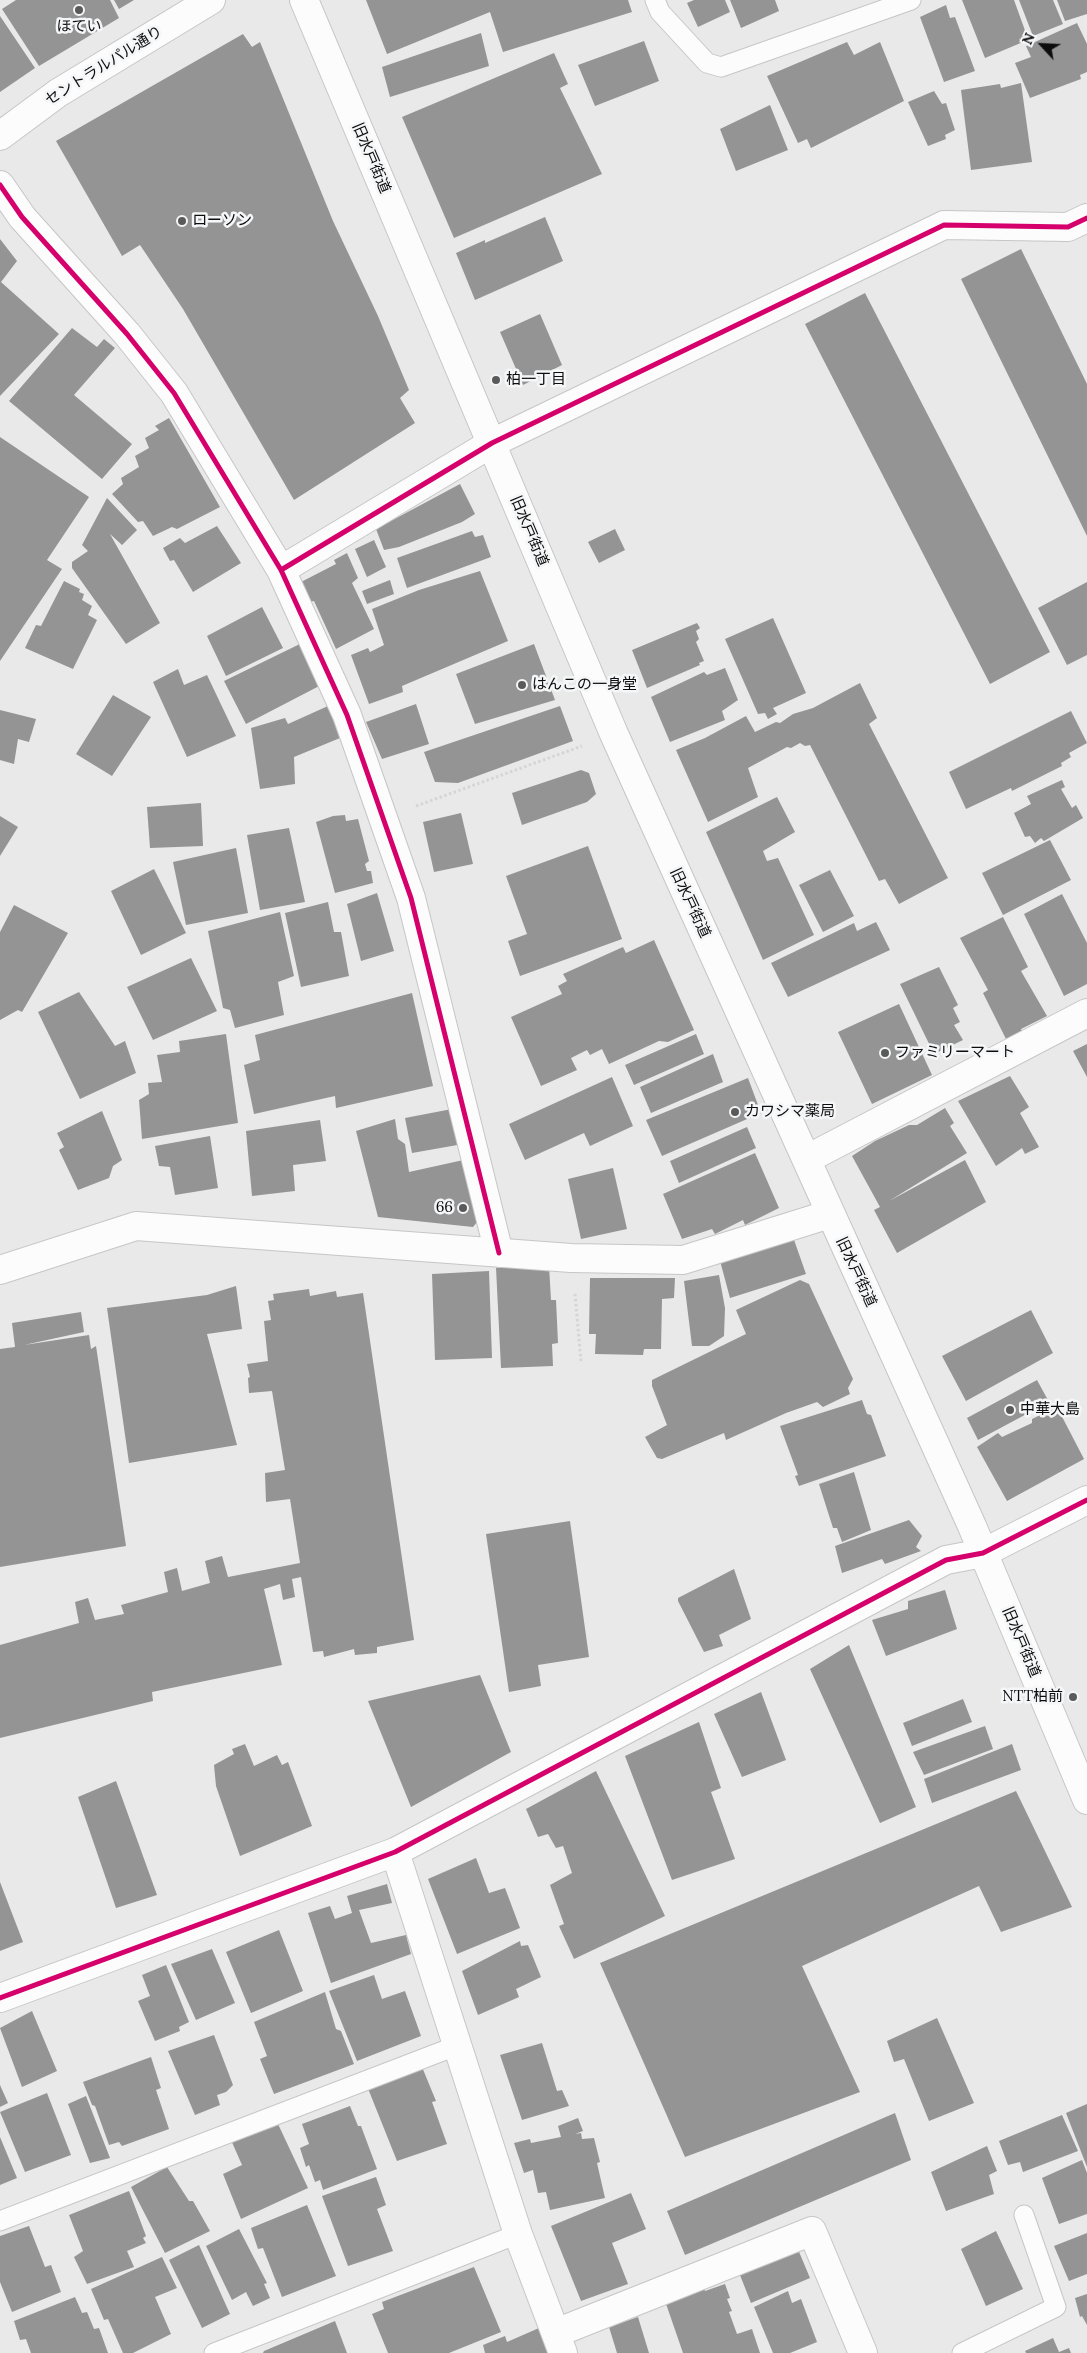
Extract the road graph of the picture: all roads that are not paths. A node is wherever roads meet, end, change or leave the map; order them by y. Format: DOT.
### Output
graph roads {
  1 [pos="211,0"];
  2 [pos="304,0"];
  3 [pos="655,0"];
  4 [pos="911,0"];
  5 [pos="0,136"];
  6 [pos="0,185"];
  7 [pos="1087,218"];
  8 [pos="492,443"];
  9 [pos="281,570"];
  10 [pos="1087,1013"];
  11 [pos="807,1159"];
  12 [pos="830,1214"];
  13 [pos="499,1253"];
  14 [pos="0,1270"];
  15 [pos="1087,1500"];
  16 [pos="983,1553"];
  17 [pos="1087,1800"];
  18 [pos="396,1852"];
  19 [pos="0,1998"];
  20 [pos="456,2046"];
  21 [pos="1024,2215"];
  22 [pos="0,2221"];
  23 [pos="518,2234"];
  24 [pos="560,2343"];
  25 [pos="214,2353"];
  26 [pos="863,2353"];
  27 [pos="962,2353"];
  1 -- 5 [label="street, セントラルパル通り"];
  2 -- 8 [label="street, 旧水戸街道"];
  3 -- 4 [label="lane"];
  6 -- 9 [label="street"];
  7 -- 8 [label="street"];
  8 -- 9 [label="street"];
  8 -- 11 [label="street, 旧水戸街道"];
  9 -- 13 [label="street"];
  10 -- 11 [label="street"];
  11 -- 12 [label="street, 旧水戸街道"];
  12 -- 13 [label="street"];
  12 -- 16 [label="street, 旧水戸街道"];
  13 -- 14 [label="street"];
  15 -- 16 [label="street"];
  16 -- 17 [label="street, 旧水戸街道"];
  16 -- 18 [label="street"];
  18 -- 19 [label="street"];
  18 -- 20 [label="street"];
  20 -- 22 [label="lane"];
  20 -- 23 [label="street"];
  21 -- 27 [label="lane"];
  23 -- 24 [label="street"];
  23 -- 25 [label="lane"];
  24 -- 26 [label="street"];
}
